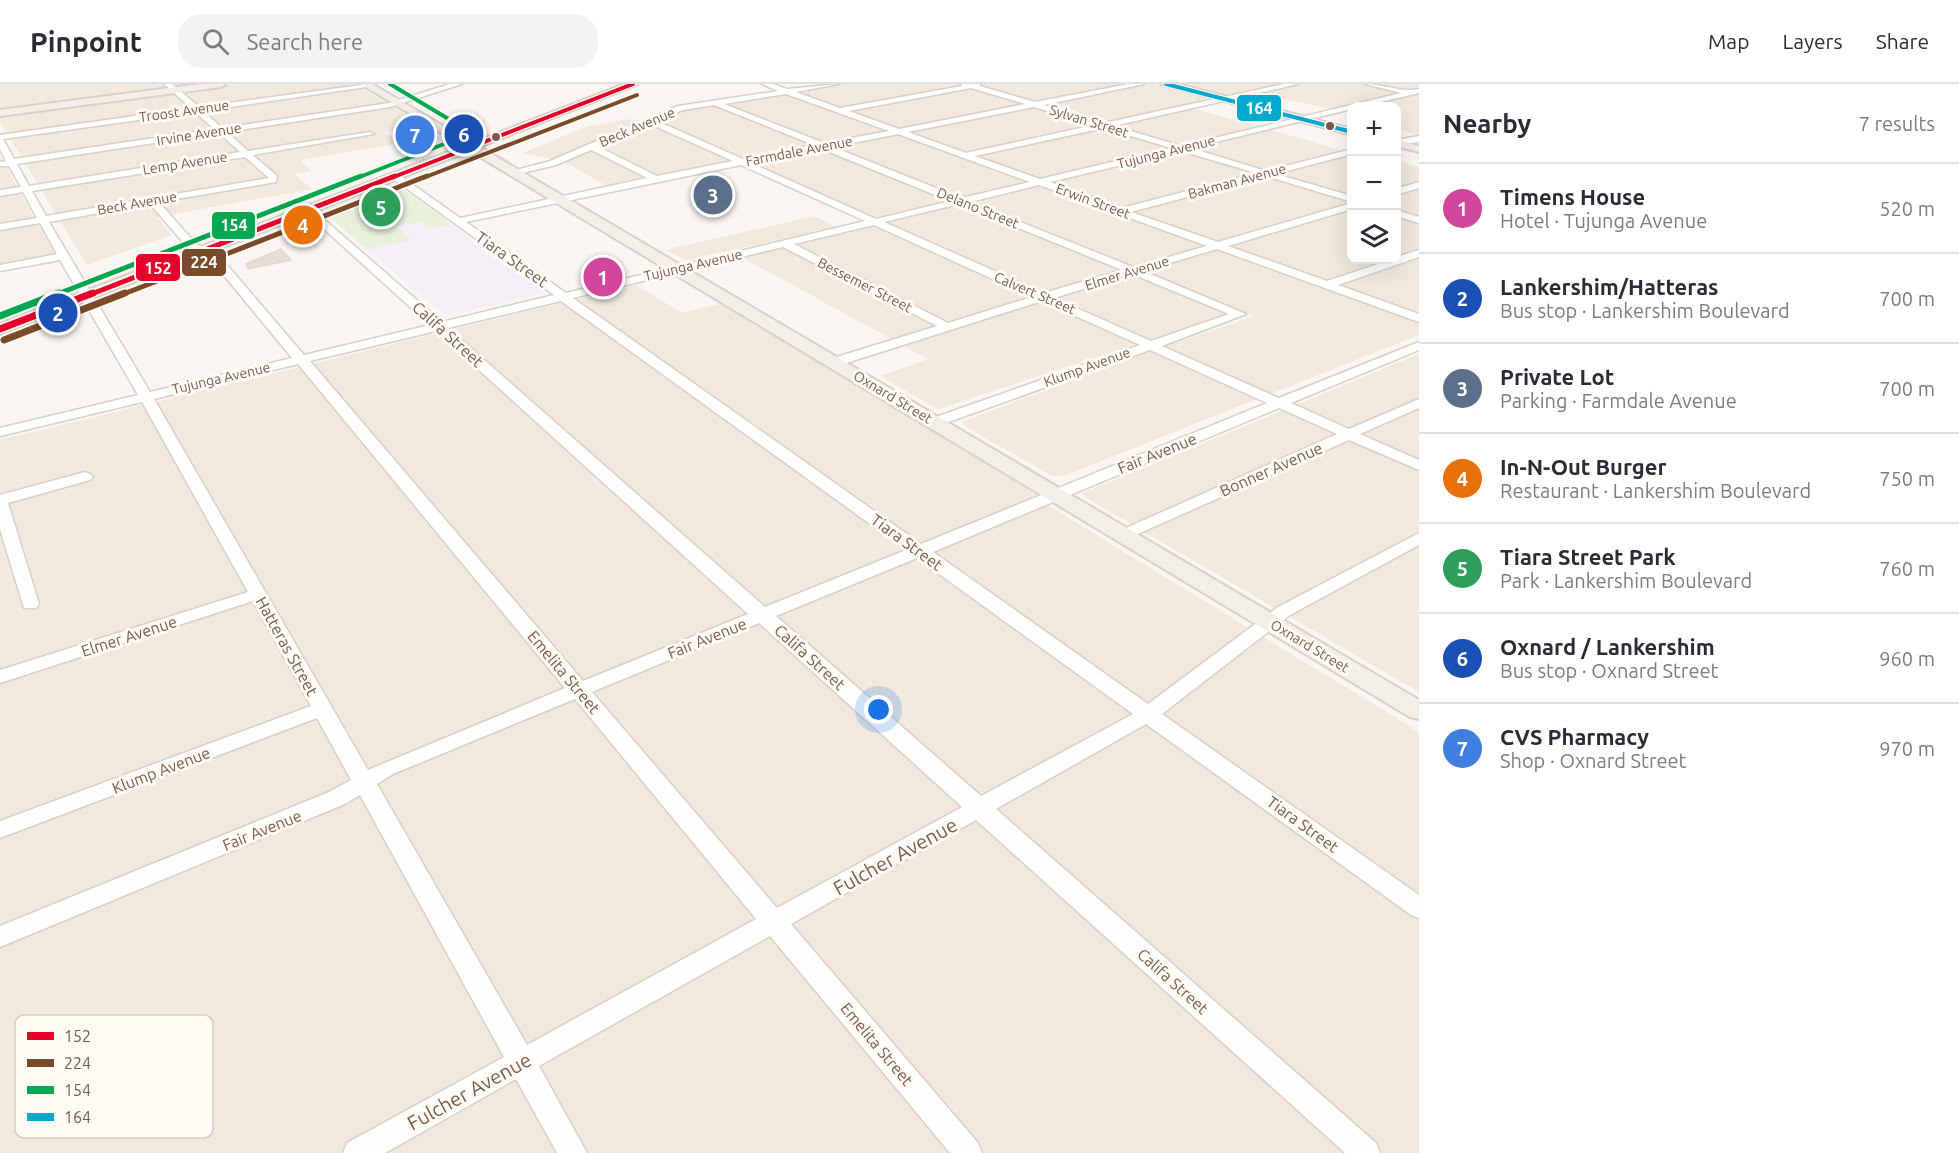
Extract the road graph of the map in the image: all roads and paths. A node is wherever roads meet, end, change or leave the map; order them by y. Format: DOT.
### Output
graph roads {
  1 [pos="221,84"];
  2 [pos="458,84"];
  3 [pos="633,84"];
  4 [pos="766,84"];
  5 [pos="835,84"];
  6 [pos="984,84"];
  7 [pos="1140,84"];
  8 [pos="1166,84"];
  9 [pos="1293,84"];
  10 [pos="1369,84"];
  11 [pos="368,85"];
  12 [pos="969,85"];
  13 [pos="172,87"];
  14 [pos="787,91"];
  15 [pos="1410,93"];
  16 [pos="1419,93"];
  17 [pos="1224,99"];
  18 [pos="1373,102"];
  19 [pos="399,103"];
  20 [pos="716,103"];
  21 [pos="1035,105"];
  22 [pos="1347,108"];
  23 [pos="197,110"];
  24 [pos="840,110"];
  25 [pos="0,113"];
  26 [pos="1302,119"];
  27 [pos="650,121"];
  28 [pos="1104,125"];
  29 [pos="220,131"];
  30 [pos="1347,131"];
  31 [pos="899,132"];
  32 [pos="370,134"];
  33 [pos="0,139"];
  34 [pos="1419,140"];
  35 [pos="1401,142"];
  36 [pos="1401,144"];
  37 [pos="471,146"];
  38 [pos="591,146"];
  39 [pos="824,146"];
  40 [pos="1180,148"];
  41 [pos="1419,149"];
  42 [pos="1347,152"];
  43 [pos="246,154"];
  44 [pos="966,155"];
  45 [pos="742,162"];
  46 [pos="6,163"];
  47 [pos="514,172"];
  48 [pos="1265,174"];
  49 [pos="395,176"];
  50 [pos="656,179"];
  51 [pos="1040,182"];
  52 [pos="1419,185"];
  53 [pos="26,189"];
  54 [pos="1401,190"];
  55 [pos="0,193"];
  56 [pos="560,199"];
  57 [pos="1347,199"];
  58 [pos="153,201"];
  59 [pos="961,201"];
  60 [pos="1347,208"];
  61 [pos="308,210"];
  62 [pos="1122,212"];
  63 [pos="1401,215"];
  64 [pos="42,219"];
  65 [pos="1419,220"];
  66 [pos="458,221"];
  67 [pos="875,222"];
  68 [pos="0,227"];
  69 [pos="784,243"];
  70 [pos="1219,246"];
  71 [pos="203,250"];
  72 [pos="1419,253"];
  73 [pos="63,256"];
  74 [pos="0,268"];
  75 [pos="679,268"];
  76 [pos="1136,271"];
  77 [pos="1327,285"];
  78 [pos="87,296"];
  79 [pos="564,296"];
  80 [pos="1045,297"];
  81 [pos="1240,314"];
  82 [pos="1419,318"];
  83 [pos="439,326"];
  84 [pos="945,326"];
  85 [pos="0,329"];
  86 [pos="1150,345"];
  87 [pos="1419,346"];
  88 [pos="301,359"];
  89 [pos="835,362"];
  90 [pos="146,396"];
  91 [pos="1278,403"];
  92 [pos="1419,403"];
  93 [pos="935,422"];
  94 [pos="0,432"];
  95 [pos="1348,434"];
  96 [pos="1419,466"];
  97 [pos="85,477"];
  98 [pos="1056,494"];
  99 [pos="0,500"];
  100 [pos="1123,535"];
  101 [pos="1419,538"];
  102 [pos="920,551"];
  103 [pos="258,594"];
  104 [pos="30,604"];
  105 [pos="763,615"];
  106 [pos="1268,622"];
  107 [pos="0,677"];
  108 [pos="580,690"];
  109 [pos="321,710"];
  110 [pos="1419,711"];
  111 [pos="1148,714"];
  112 [pos="363,784"];
  113 [pos="980,809"];
  114 [pos="0,830"];
  115 [pos="1419,908"];
  116 [pos="775,922"];
  117 [pos="0,938"];
  118 [pos="522,1062"];
  119 [pos="357,1153"];
  120 [pos="573,1153"];
  121 [pos="968,1153"];
  122 [pos="1366,1153"];
  1 -- 13 [label="main road"];
  2 -- 19 [label="street, Irvine Avenue"];
  3 -- 37 [label="main road"];
  4 -- 14 [label="street, Erwin Street"];
  5 -- 14 [label="street, Beck Avenue"];
  6 -- 12 [label="street"];
  7 -- 21 [label="street, Farmdale Avenue"];
  8 -- 17 [label="main road"];
  9 -- 17 [label="street"];
  10 -- 15 [label="street"];
  11 -- 19 [label="main road, Oxnard Street"];
  11 -- 23 [label="street, Troost Avenue"];
  12 -- 21 [label="street, Sylvan Street"];
  12 -- 24 [label="street"];
  13 -- 23 [label="street"];
  13 -- 25 [label="main road"];
  14 -- 20 [label="street, Beck Avenue"];
  14 -- 24 [label="street, Erwin Street"];
  15 -- 16 [label="street, Tujunga Avenue"];
  15 -- 18 [label="street, Tujunga Avenue"];
  17 -- 26 [label="main road"];
  17 -- 28 [label="street"];
  19 -- 29 [label="street, Irvine Avenue"];
  19 -- 37 [label="main road, Oxnard Street"];
  20 -- 27 [label="street, Beck Avenue"];
  20 -- 39 [label="street, Delano Street"];
  21 -- 28 [label="street, Sylvan Street"];
  21 -- 31 [label="street, Farmdale Avenue"];
  22 -- 26 [label="street, Tujunga Avenue"];
  23 -- 29 [label="street"];
  23 -- 33 [label="street, Troost Avenue"];
  24 -- 31 [label="street, Erwin Street"];
  26 -- 30 [label="main road"];
  26 -- 40 [label="street, Tujunga Avenue"];
  27 -- 38 [label="street, Beck Avenue"];
  27 -- 45 [label="street, Calvert Street"];
  28 -- 40 [label="street, Sylvan Street"];
  28 -- 44 [label="street"];
  29 -- 43 [label="street"];
  29 -- 46 [label="street, Irvine Avenue"];
  31 -- 39 [label="street, Farmdale Avenue"];
  31 -- 44 [label="street, Erwin Street"];
  32 -- 43 [label="street, Lemp Avenue"];
  33 -- 46 [label="street, Hatteras Street"];
  34 -- 35 [label="street"];
  36 -- 41 [label="main road"];
  37 -- 47 [label="main road, Oxnard Street"];
  37 -- 49 [label="main road"];
  38 -- 47 [label="street, Beck Avenue"];
  38 -- 50 [label="street"];
  39 -- 45 [label="street, Farmdale Avenue"];
  39 -- 59 [label="street, Delano Street"];
  40 -- 48 [label="street, Sylvan Street"];
  40 -- 51 [label="street, Tujunga Avenue"];
  42 -- 48 [label="street, Bakman Avenue"];
  43 -- 53 [label="street, Lemp Avenue"];
  43 -- 58 [label="street, Beck Avenue"];
  44 -- 51 [label="street, Erwin Street"];
  45 -- 50 [label="street, Farmdale Avenue"];
  45 -- 67 [label="street, Calvert Street"];
  46 -- 53 [label="street, Hatteras Street"];
  47 -- 56 [label="main road, Oxnard Street"];
  48 -- 57 [label="street, Sylvan Street"];
  48 -- 62 [label="street, Bakman Avenue"];
  49 -- 61 [label="main road"];
  49 -- 66 [label="street, Tiara Street"];
  50 -- 56 [label="street, Farmdale Avenue"];
  51 -- 59 [label="street, Tujunga Avenue"];
  51 -- 62 [label="street, Erwin Street"];
  52 -- 54 [label="street"];
  53 -- 55 [label="street, Lemp Avenue"];
  53 -- 64 [label="street, Hatteras Street"];
  56 -- 66 [label="street, Farmdale Avenue"];
  56 -- 75 [label="main road, Oxnard Street"];
  58 -- 64 [label="street, Beck Avenue"];
  58 -- 71 [label="street, Emelita Street"];
  59 -- 67 [label="street, Tujunga Avenue"];
  59 -- 76 [label="street, Delano Street"];
  60 -- 70 [label="street, Elmer Avenue"];
  61 -- 71 [label="main road"];
  61 -- 83 [label="street, Califa Street"];
  62 -- 70 [label="street, Erwin Street"];
  63 -- 65 [label="street"];
  64 -- 68 [label="street, Beck Avenue"];
  64 -- 73 [label="street, Hatteras Street"];
  66 -- 79 [label="street, Tiara Street"];
  67 -- 69 [label="street, Tujunga Avenue"];
  67 -- 80 [label="street, Calvert Street"];
  69 -- 75 [label="street, Tujunga Avenue"];
  69 -- 84 [label="street, Bessemer Street"];
  70 -- 76 [label="street, Elmer Avenue"];
  70 -- 77 [label="street, Erwin Street"];
  71 -- 78 [label="main road"];
  71 -- 88 [label="street, Emelita Street"];
  72 -- 77 [label="street"];
  73 -- 74 [label="street"];
  73 -- 78 [label="street, Hatteras Street"];
  75 -- 79 [label="street, Tujunga Avenue"];
  75 -- 89 [label="main road, Oxnard Street"];
  76 -- 80 [label="street, Elmer Avenue"];
  76 -- 81 [label="street, Delano Street"];
  77 -- 82 [label="street, Erwin Street"];
  78 -- 85 [label="main road"];
  78 -- 90 [label="street, Hatteras Street"];
  79 -- 83 [label="street, Tujunga Avenue"];
  79 -- 102 [label="street, Tiara Street"];
  80 -- 84 [label="street, Elmer Avenue"];
  80 -- 86 [label="street, Calvert Street"];
  81 -- 86 [label="street, Klump Avenue"];
  83 -- 88 [label="street, Tujunga Avenue"];
  83 -- 105 [label="street, Califa Street"];
  84 -- 89 [label="street, Elmer Avenue"];
  86 -- 91 [label="street, Calvert Street"];
  86 -- 93 [label="street, Klump Avenue"];
  87 -- 91 [label="street, Fair Avenue"];
  88 -- 90 [label="street, Tujunga Avenue"];
  88 -- 108 [label="street, Emelita Street"];
  89 -- 93 [label="main road, Oxnard Street"];
  90 -- 94 [label="street, Tujunga Avenue"];
  90 -- 103 [label="street, Hatteras Street"];
  91 -- 95 [label="street, Calvert Street"];
  91 -- 98 [label="street, Fair Avenue"];
  92 -- 95 [label="street, Bonner Avenue"];
  93 -- 98 [label="main road, Oxnard Street"];
  95 -- 96 [label="street, Calvert Street"];
  95 -- 100 [label="street, Bonner Avenue"];
  97 -- 99 [label="street"];
  98 -- 100 [label="main road, Oxnard Street"];
  98 -- 102 [label="street, Fair Avenue"];
  99 -- 104 [label="street"];
  100 -- 106 [label="main road, Oxnard Street"];
  101 -- 106 [label="street, Fulcher Avenue"];
  102 -- 105 [label="street, Fair Avenue"];
  102 -- 111 [label="street, Tiara Street"];
  103 -- 107 [label="street, Elmer Avenue"];
  103 -- 109 [label="street, Hatteras Street"];
  105 -- 108 [label="street, Fair Avenue"];
  105 -- 113 [label="street, Califa Street"];
  106 -- 110 [label="main road, Oxnard Street"];
  106 -- 111 [label="street, Fulcher Avenue"];
  108 -- 112 [label="street, Fair Avenue"];
  108 -- 116 [label="street, Emelita Street"];
  109 -- 112 [label="street, Hatteras Street"];
  109 -- 114 [label="street, Klump Avenue"];
  111 -- 113 [label="street, Fulcher Avenue"];
  111 -- 115 [label="street, Tiara Street"];
  112 -- 117 [label="street, Fair Avenue"];
  112 -- 118 [label="street, Hatteras Street"];
  113 -- 116 [label="street, Fulcher Avenue"];
  113 -- 122 [label="street, Califa Street"];
  116 -- 118 [label="street, Fulcher Avenue"];
  116 -- 121 [label="street, Emelita Street"];
  118 -- 119 [label="street, Fulcher Avenue"];
  118 -- 120 [label="street, Hatteras Street"];
}
